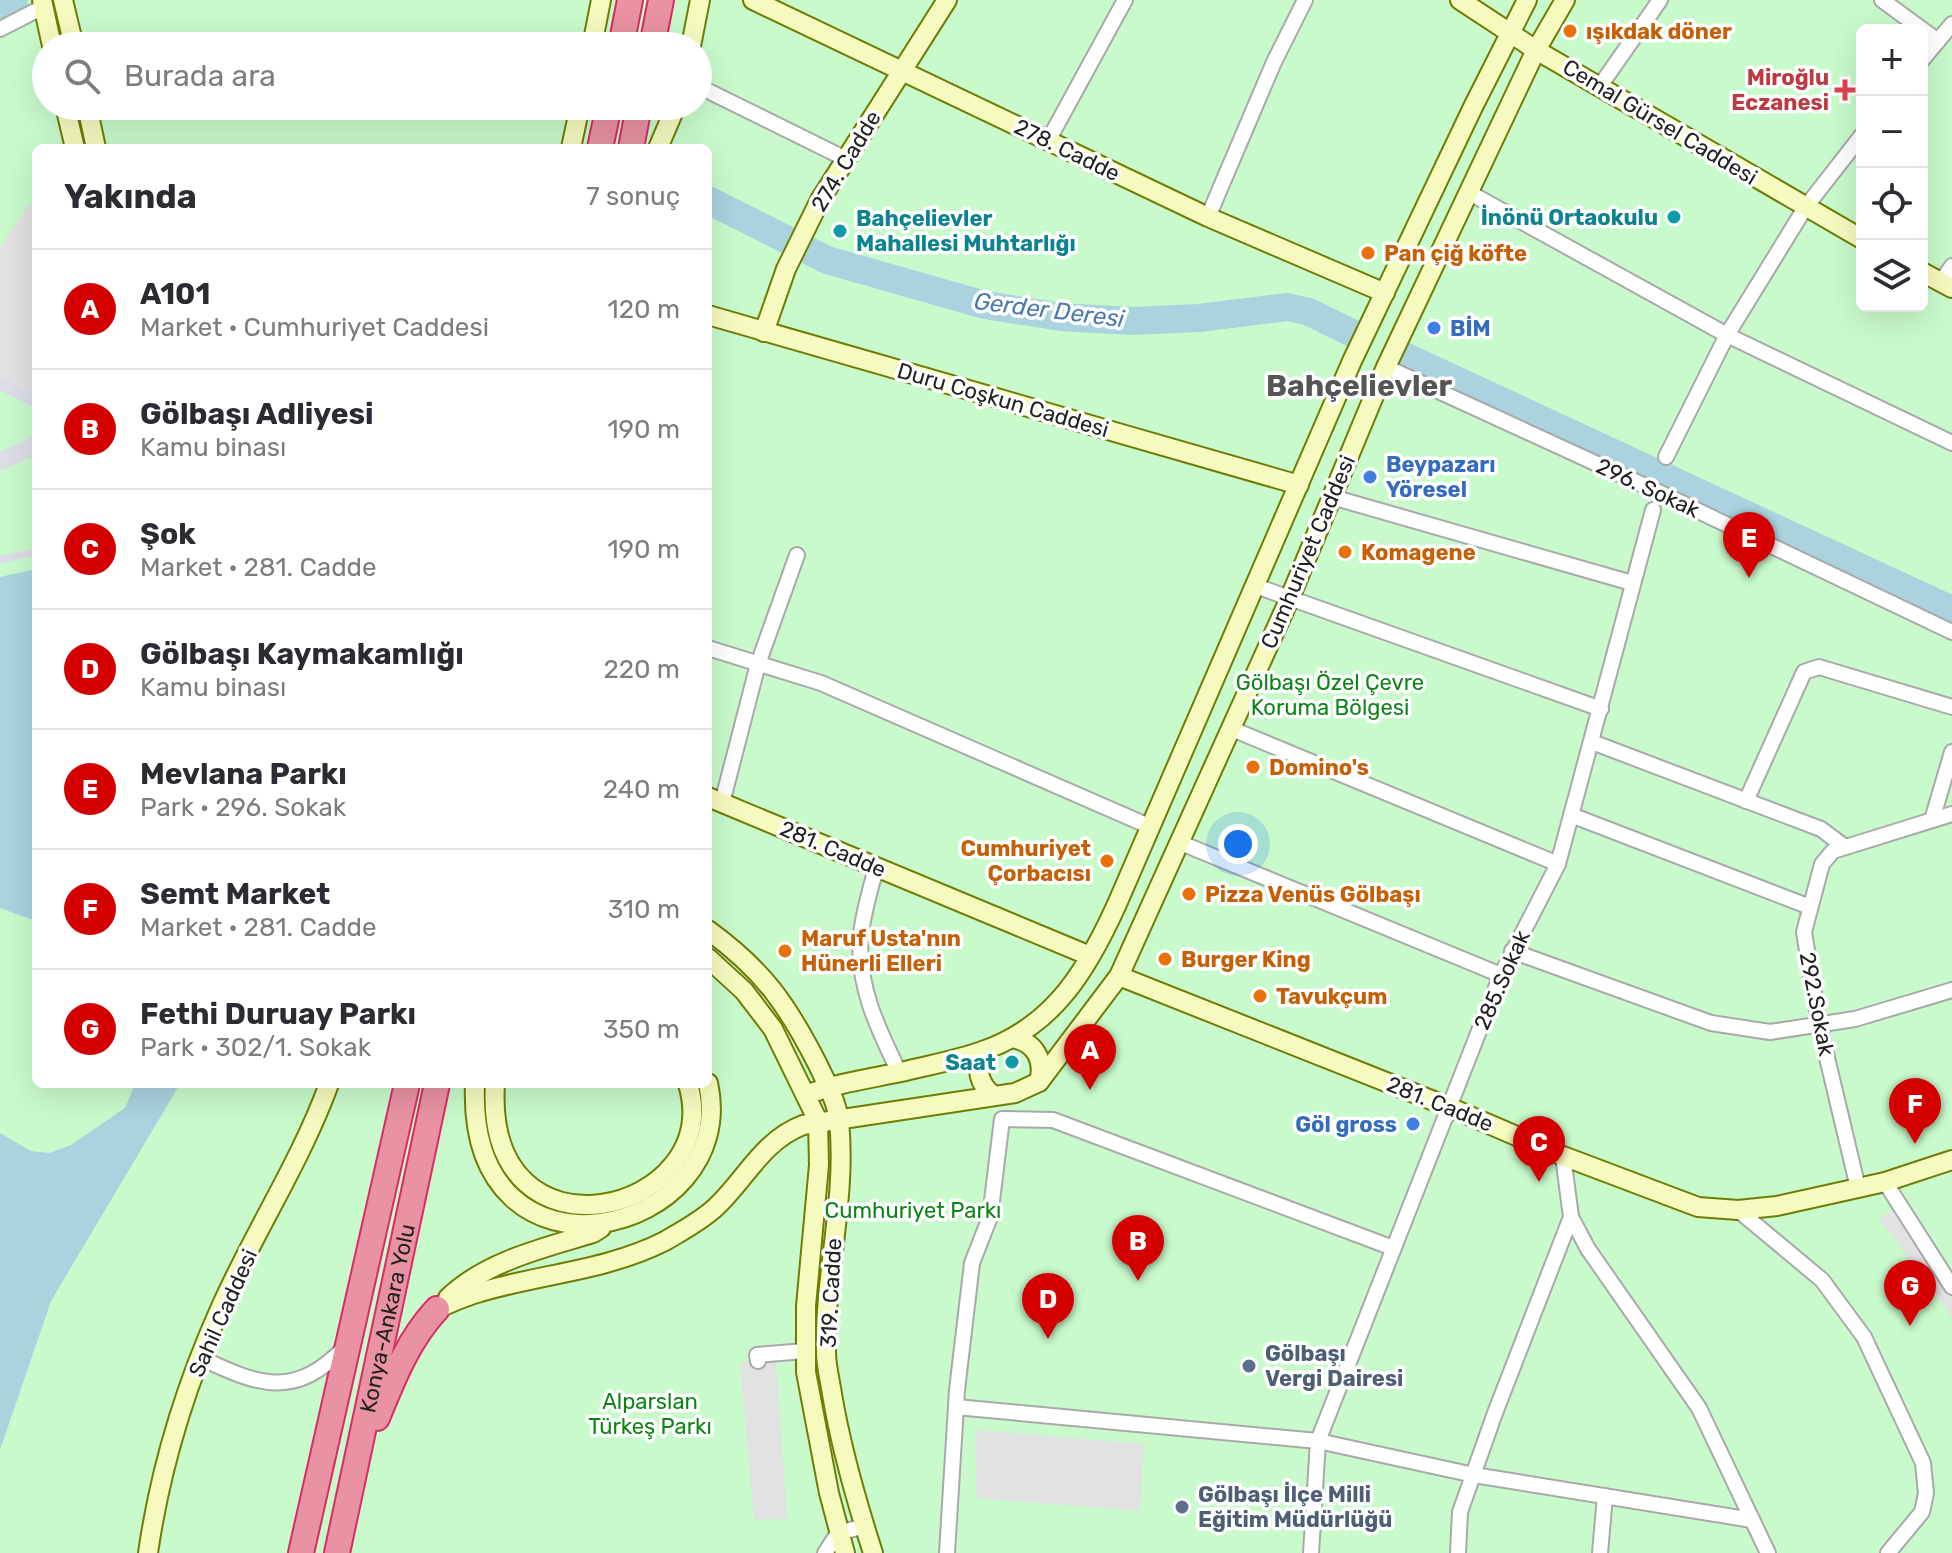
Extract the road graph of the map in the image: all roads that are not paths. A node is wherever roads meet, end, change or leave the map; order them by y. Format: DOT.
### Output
graph roads {
  1 [pos="63,0"];
  2 [pos="601,0"];
  3 [pos="630,0"];
  4 [pos="661,0"];
  5 [pos="700,0"];
  6 [pos="753,0"];
  7 [pos="947,0"];
  8 [pos="1125,0"];
  9 [pos="1305,0"];
  10 [pos="1460,0"];
  11 [pos="1527,0"];
  12 [pos="1565,0"];
  13 [pos="1660,0"];
  14 [pos="1882,0"];
  15 [pos="42,3"];
  16 [pos="1952,24"];
  17 [pos="0,29"];
  18 [pos="1510,31"];
  19 [pos="49,32"];
  20 [pos="71,32"];
  21 [pos="595,32"];
  22 [pos="624,32"];
  23 [pos="655,32"];
  24 [pos="694,32"];
  25 [pos="1938,41"];
  26 [pos="1536,50"];
  27 [pos="1928,53"];
  28 [pos="901,71"];
  29 [pos="1600,86"];
  30 [pos="712,93"];
  31 [pos="68,120"];
  32 [pos="90,120"];
  33 [pos="577,120"];
  34 [pos="606,120"];
  35 [pos="636,120"];
  36 [pos="671,120"];
  37 [pos="674,120"];
  38 [pos="1048,141"];
  39 [pos="1856,143"];
  40 [pos="74,144"];
  41 [pos="95,144"];
  42 [pos="572,144"];
  43 [pos="601,144"];
  44 [pos="632,144"];
  45 [pos="660,144"];
  46 [pos="668,144"];
  47 [pos="846,159"];
  48 [pos="1468,192"];
  49 [pos="1805,208"];
  50 [pos="1208,217"];
  51 [pos="1856,236"];
  52 [pos="1952,266"];
  53 [pos="1928,275"];
  54 [pos="1947,285"];
  55 [pos="1385,293"];
  56 [pos="712,316"];
  57 [pos="764,332"];
  58 [pos="1727,335"];
  59 [pos="1386,367"];
  60 [pos="1952,443"];
  61 [pos="1666,457"];
  62 [pos="1299,485"];
  63 [pos="1332,497"];
  64 [pos="1653,510"];
  65 [pos="797,555"];
  66 [pos="1632,583"];
  67 [pos="1256,586"];
  68 [pos="1289,600"];
  69 [pos="1952,632"];
  70 [pos="712,649"];
  71 [pos="758,664"];
  72 [pos="1952,707"];
  73 [pos="1601,709"];
  74 [pos="1232,729"];
  75 [pos="1592,742"];
  76 [pos="1952,752"];
  77 [pos="715,800"];
  78 [pos="1746,801"];
  79 [pos="1952,814"];
  80 [pos="1571,815"];
  81 [pos="1932,820"];
  82 [pos="1151,827"];
  83 [pos="1181,843"];
  84 [pos="1845,847"];
  85 [pos="1558,864"];
  86 [pos="876,867"];
  87 [pos="1810,907"];
  88 [pos="712,933"];
  89 [pos="1512,951"];
  90 [pos="1090,956"];
  91 [pos="712,962"];
  92 [pos="1501,975"];
  93 [pos="1119,976"];
  94 [pos="1952,990"];
  95 [pos="1819,1024"];
  96 [pos="1012,1038"];
  97 [pos="984,1051"];
  98 [pos="899,1072"];
  99 [pos="1039,1082"];
  100 [pos="828,1086"];
  101 [pos="327,1088"];
  102 [pos="406,1088"];
  103 [pos="436,1088"];
  104 [pos="475,1088"];
  105 [pos="495,1088"];
  106 [pos="689,1088"];
  107 [pos="708,1088"];
  108 [pos="1019,1092"];
  109 [pos="806,1095"];
  110 [pos="994,1096"];
  111 [pos="1449,1107"];
  112 [pos="839,1118"];
  113 [pos="1027,1119"];
  114 [pos="818,1121"];
  115 [pos="1563,1156"];
  116 [pos="1952,1160"];
  117 [pos="1885,1182"];
  118 [pos="1858,1188"];
  119 [pos="1738,1210"];
  120 [pos="1571,1217"];
  121 [pos="610,1222"];
  122 [pos="1393,1248"];
  123 [pos="1952,1287"];
  124 [pos="437,1309"];
  125 [pos="348,1343"];
  126 [pos="805,1351"];
  127 [pos="201,1358"];
  128 [pos="758,1361"];
  129 [pos="956,1407"];
  130 [pos="1318,1441"];
  131 [pos="354,1472"];
  132 [pos="1474,1475"];
  133 [pos="1605,1496"];
  134 [pos="1752,1520"];
  135 [pos="865,1526"];
  136 [pos="838,1533"];
  137 [pos="148,1553"];
  138 [pos="301,1553"];
  139 [pos="337,1553"];
  140 [pos="825,1553"];
  141 [pos="845,1553"];
  142 [pos="873,1553"];
  143 [pos="947,1553"];
  144 [pos="1311,1553"];
  145 [pos="1458,1553"];
  146 [pos="1600,1553"];
  147 [pos="1768,1553"];
  148 [pos="1888,1553"];
  1 -- 20 [label="street"];
  2 -- 21 [label="street"];
  3 -- 22 [label="highway"];
  4 -- 23 [label="highway"];
  5 -- 24 [label="street"];
  6 -- 28 [label="street, 278. Cadde"];
  7 -- 28 [label="street, 274. Cadde"];
  8 -- 38 [label="street"];
  9 -- 50 [label="street"];
  10 -- 18 [label="street, Cemal Gürsel Caddesi"];
  11 -- 18 [label="street, Cumhuriyet Caddesi"];
  12 -- 26 [label="street, Cumhuriyet Caddesi"];
  13 -- 29 [label="street"];
  14 -- 25 [label="street"];
  15 -- 17 [label="street"];
  15 -- 19 [label="street"];
  16 -- 25 [label="street"];
  18 -- 26 [label="street, Cemal Gürsel Caddesi"];
  18 -- 55 [label="street, Cumhuriyet Caddesi"];
  25 -- 27 [label="street"];
  26 -- 29 [label="street, Cemal Gürsel Caddesi"];
  26 -- 48 [label="street, Cumhuriyet Caddesi"];
  28 -- 38 [label="street, 278. Cadde"];
  28 -- 47 [label="street, 274. Cadde"];
  29 -- 49 [label="street, Cemal Gürsel Caddesi"];
  30 -- 47 [label="street"];
  31 -- 40 [label="street"];
  32 -- 41 [label="street"];
  33 -- 42 [label="street"];
  34 -- 43 [label="highway"];
  35 -- 44 [label="highway"];
  36 -- 45 [label="street"];
  37 -- 46 [label="street"];
  38 -- 50 [label="street, 278. Cadde"];
  39 -- 49 [label="street"];
  47 -- 57 [label="street, 274. Cadde"];
  48 -- 58 [label="street"];
  48 -- 59 [label="street, Cumhuriyet Caddesi"];
  49 -- 51 [label="street, Cemal Gürsel Caddesi"];
  49 -- 58 [label="street"];
  50 -- 55 [label="street, 278. Cadde"];
  52 -- 54 [label="street"];
  53 -- 54 [label="street"];
  55 -- 62 [label="street, Cumhuriyet Caddesi"];
  56 -- 57 [label="street, Duru Coşkun Caddesi"];
  57 -- 62 [label="street, Duru Coşkun Caddesi"];
  58 -- 60 [label="street"];
  58 -- 61 [label="street"];
  59 -- 63 [label="street, Cumhuriyet Caddesi"];
  59 -- 69 [label="street, 296. Sokak"];
  62 -- 67 [label="street, Cumhuriyet Caddesi"];
  63 -- 66 [label="street"];
  63 -- 68 [label="street, Cumhuriyet Caddesi"];
  64 -- 66 [label="street, 285.Sokak"];
  65 -- 71 [label="street"];
  66 -- 73 [label="street, 285.Sokak"];
  67 -- 68 [label="street"];
  67 -- 82 [label="street, Cumhuriyet Caddesi"];
  68 -- 73 [label="street"];
  68 -- 74 [label="street, Cumhuriyet Caddesi"];
  70 -- 71 [label="street"];
  71 -- 77 [label="street"];
  71 -- 82 [label="street"];
  72 -- 78 [label="street"];
  73 -- 75 [label="street, 285.Sokak"];
  74 -- 83 [label="street, Cumhuriyet Caddesi"];
  74 -- 85 [label="street"];
  75 -- 78 [label="street"];
  75 -- 80 [label="street, 285.Sokak"];
  76 -- 81 [label="street"];
  77 -- 86 [label="street, 281. Cadde"];
  78 -- 84 [label="street"];
  79 -- 81 [label="street, 292.Sokak"];
  80 -- 85 [label="street, 285.Sokak"];
  80 -- 87 [label="street"];
  81 -- 84 [label="street, 292.Sokak"];
  82 -- 90 [label="street, Cumhuriyet Caddesi"];
  83 -- 92 [label="street"];
  83 -- 93 [label="street, Cumhuriyet Caddesi"];
  84 -- 87 [label="street, 292.Sokak"];
  85 -- 89 [label="street, 285.Sokak"];
  86 -- 90 [label="street, 281. Cadde"];
  86 -- 98 [label="street"];
  87 -- 95 [label="street, 292.Sokak"];
  88 -- 100 [label="street, 319. Cadde"];
  89 -- 92 [label="street, 285.Sokak"];
  89 -- 95 [label="street"];
  90 -- 96 [label="street, Cumhuriyet Caddesi"];
  91 -- 109 [label="street, 319. Cadde"];
  92 -- 111 [label="street, 285.Sokak"];
  93 -- 99 [label="street, Cumhuriyet Caddesi"];
  93 -- 111 [label="street, 281. Cadde"];
  94 -- 95 [label="street"];
  95 -- 118 [label="street, 292.Sokak"];
  96 -- 97 [label="street, Cumhuriyet Caddesi"];
  96 -- 99 [label="street"];
  97 -- 98 [label="street, Cumhuriyet Caddesi"];
  97 -- 110 [label="street"];
  98 -- 100 [label="street, Cumhuriyet Caddesi"];
  99 -- 108 [label="street, Cumhuriyet Caddesi"];
  100 -- 109 [label="street, Cumhuriyet Caddesi"];
  100 -- 112 [label="street, 319. Cadde"];
  101 -- 127 [label="street, Sahil Caddesi"];
  102 -- 125 [label="highway"];
  103 -- 131 [label="highway, Konya-Ankara Yolu"];
  104 -- 121 [label="street"];
  105 -- 106 [label="street"];
  107 -- 121 [label="street"];
  108 -- 110 [label="street, Cumhuriyet Caddesi"];
  108 -- 113 [label="street"];
  109 -- 114 [label="street, 319. Cadde"];
  110 -- 112 [label="street, Cumhuriyet Caddesi"];
  111 -- 115 [label="street, 281. Cadde"];
  111 -- 122 [label="street, 285.Sokak"];
  112 -- 114 [label="street, Cumhuriyet Caddesi"];
  112 -- 135 [label="street, 319. Cadde"];
  113 -- 122 [label="street"];
  113 -- 129 [label="street"];
  114 -- 124 [label="street, Cumhuriyet Caddesi"];
  114 -- 126 [label="street, 319. Cadde"];
  115 -- 119 [label="street, 281. Cadde"];
  115 -- 120 [label="street"];
  116 -- 117 [label="street, 281. Cadde"];
  117 -- 118 [label="street, 281. Cadde"];
  117 -- 123 [label="street"];
  118 -- 119 [label="street, 281. Cadde"];
  119 -- 148 [label="street"];
  120 -- 132 [label="street"];
  120 -- 134 [label="street"];
  121 -- 124 [label="street"];
  122 -- 130 [label="street, 285.Sokak"];
  124 -- 131 [label="highway"];
  125 -- 127 [label="street"];
  125 -- 138 [label="highway"];
  126 -- 128 [label="street"];
  126 -- 136 [label="street, 319. Cadde"];
  127 -- 137 [label="street, Sahil Caddesi"];
  129 -- 130 [label="street"];
  129 -- 143 [label="street"];
  130 -- 132 [label="street"];
  130 -- 144 [label="street, 285.Sokak"];
  131 -- 139 [label="highway, Konya-Ankara Yolu"];
  132 -- 133 [label="street"];
  132 -- 145 [label="street"];
  133 -- 134 [label="street"];
  133 -- 146 [label="street"];
  134 -- 147 [label="street"];
  135 -- 136 [label="street"];
  135 -- 142 [label="street, 319. Cadde"];
  136 -- 140 [label="street"];
  136 -- 141 [label="street, 319. Cadde"];
}
